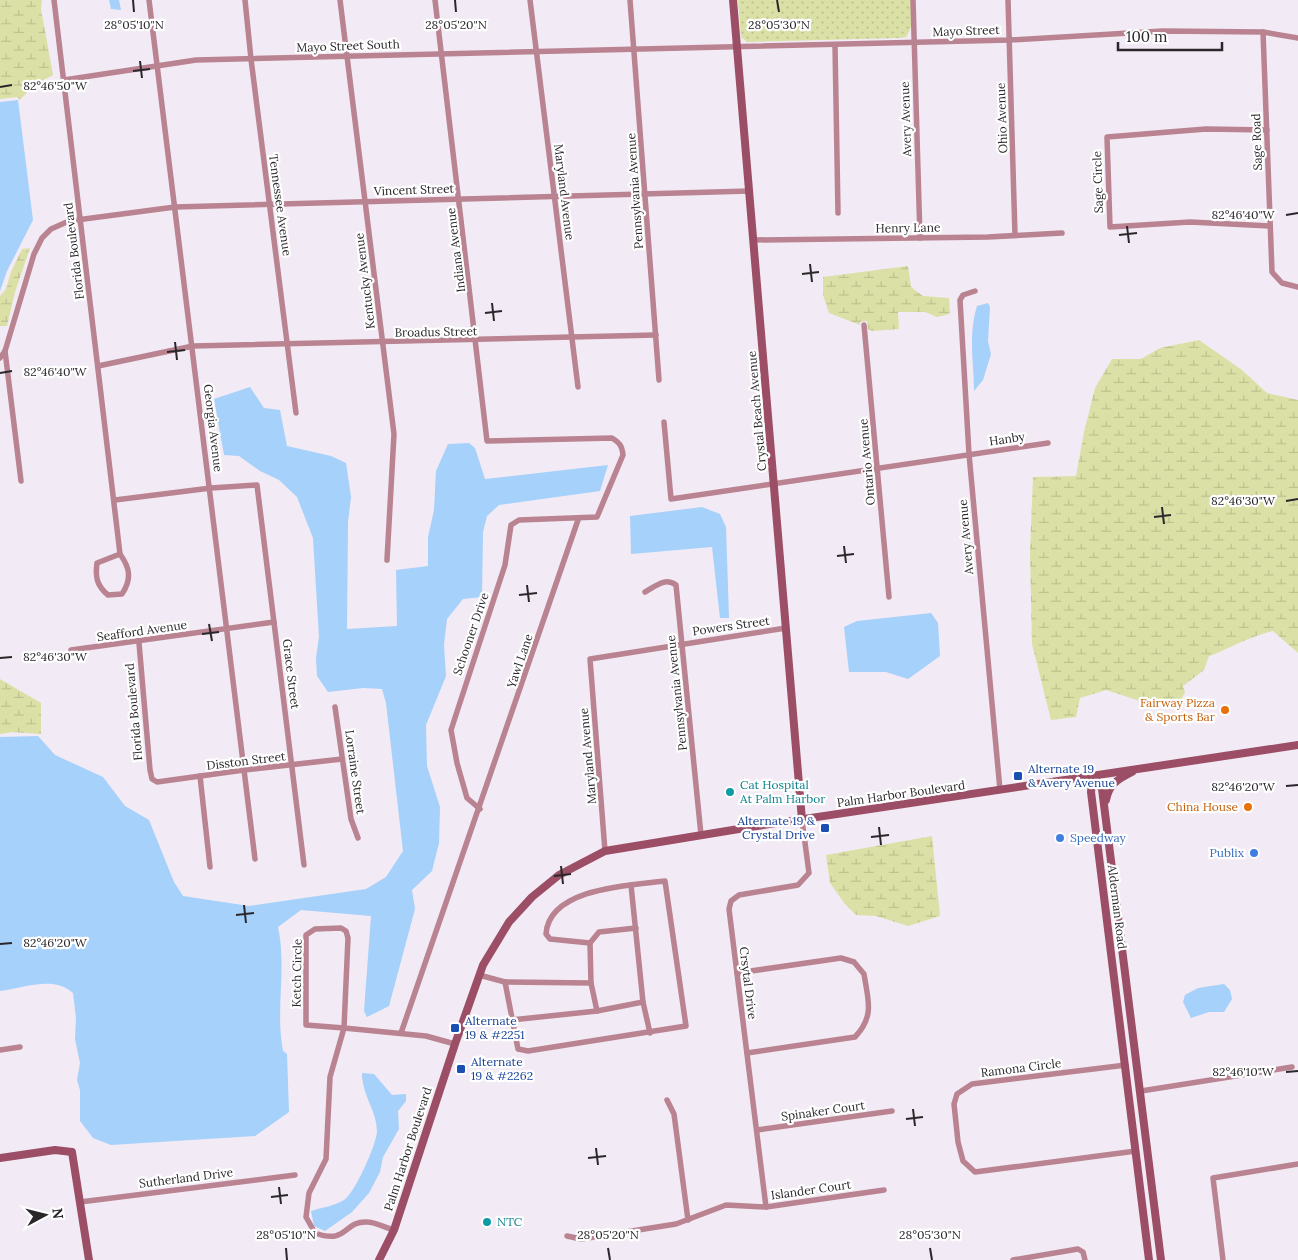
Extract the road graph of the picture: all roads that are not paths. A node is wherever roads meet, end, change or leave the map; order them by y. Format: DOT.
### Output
graph roads {
  1 [pos="54,0"];
  2 [pos="149,0"];
  3 [pos="245,0"];
  4 [pos="340,0"];
  5 [pos="436,0"];
  6 [pos="530,0"];
  7 [pos="630,0"];
  8 [pos="733,0"];
  9 [pos="913,0"];
  10 [pos="1008,0"];
  11 [pos="1263,32"];
  12 [pos="1298,38"];
  13 [pos="1010,40"];
  14 [pos="914,43"];
  15 [pos="835,45"];
  16 [pos="737,46"];
  17 [pos="634,50"];
  18 [pos="537,52"];
  19 [pos="443,54"];
  20 [pos="346,56"];
  21 [pos="251,59"];
  22 [pos="156,65"];
  23 [pos="64,80"];
  24 [pos="1267,130"];
  25 [pos="750,191"];
  26 [pos="646,194"];
  27 [pos="555,195"];
  28 [pos="460,198"];
  29 [pos="365,201"];
  30 [pos="269,204"];
  31 [pos="175,207"];
  32 [pos="838,213"];
  33 [pos="80,220"];
  34 [pos="1270,226"];
  35 [pos="1062,233"];
  36 [pos="1015,235"];
  37 [pos="920,238"];
  38 [pos="754,240"];
  39 [pos="1298,287"];
  40 [pos="975,291"];
  41 [pos="864,325"];
  42 [pos="656,335"];
  43 [pos="572,338"];
  44 [pos="477,341"];
  45 [pos="382,343"];
  46 [pos="288,345"];
  47 [pos="193,346"];
  48 [pos="5,351"];
  49 [pos="0,358"];
  50 [pos="98,366"];
  51 [pos="659,380"];
  52 [pos="578,387"];
  53 [pos="296,413"];
  54 [pos="664,422"];
  55 [pos="1048,443"];
  56 [pos="969,454"];
  57 [pos="878,468"];
  58 [pos="21,480"];
  59 [pos="774,485"];
  60 [pos="211,488"];
  61 [pos="115,500"];
  62 [pos="578,520"];
  63 [pos="120,554"];
  64 [pos="387,560"];
  65 [pos="645,592"];
  66 [pos="889,597"];
  67 [pos="274,622"];
  68 [pos="227,628"];
  69 [pos="786,628"];
  70 [pos="139,643"];
  71 [pos="682,643"];
  72 [pos="72,650"];
  73 [pos="590,659"];
  74 [pos="335,707"];
  75 [pos="1298,745"];
  76 [pos="342,759"];
  77 [pos="292,765"];
  78 [pos="1140,769"];
  79 [pos="244,770"];
  80 [pos="200,776"];
  81 [pos="1093,776"];
  82 [pos="152,779"];
  83 [pos="1000,790"];
  84 [pos="480,809"];
  85 [pos="1104,810"];
  86 [pos="802,820"];
  87 [pos="701,835"];
  88 [pos="358,838"];
  89 [pos="606,851"];
  90 [pos="255,859"];
  91 [pos="304,865"];
  92 [pos="210,867"];
  93 [pos="631,885"];
  94 [pos="636,928"];
  95 [pos="590,943"];
  96 [pos="737,974"];
  97 [pos="480,975"];
  98 [pos="505,982"];
  99 [pos="591,983"];
  100 [pos="643,1002"];
  101 [pos="597,1012"];
  102 [pos="511,1020"];
  103 [pos="344,1028"];
  104 [pos="402,1033"];
  105 [pos="650,1033"];
  106 [pos="454,1044"];
  107 [pos="20,1047"];
  108 [pos="0,1050"];
  109 [pos="747,1053"];
  110 [pos="1126,1065"];
  111 [pos="1292,1068"];
  112 [pos="1141,1091"];
  113 [pos="667,1100"];
  114 [pos="892,1111"];
  115 [pos="757,1130"];
  116 [pos="1136,1152"];
  117 [pos="0,1158"];
  118 [pos="1298,1164"];
  119 [pos="295,1174"];
  120 [pos="884,1190"];
  121 [pos="80,1202"];
  122 [pos="766,1206"];
  123 [pos="688,1220"];
  124 [pos="394,1230"];
  125 [pos="567,1236"];
  126 [pos="89,1260"];
  127 [pos="379,1260"];
  128 [pos="1013,1260"];
  129 [pos="1085,1260"];
  130 [pos="1149,1260"];
  131 [pos="1161,1260"];
  132 [pos="1223,1260"];
  1 -- 23 [label="street, Florida Boulevard"];
  2 -- 22 [label="street, Georgia Avenue"];
  3 -- 21 [label="street, Tennessee Avenue"];
  4 -- 20 [label="street, Kentucky Avenue"];
  5 -- 19 [label="street, Indiana Avenue"];
  6 -- 18 [label="street, Maryland Avenue"];
  7 -- 17 [label="street, Pennsylvania Avenue"];
  8 -- 16 [label="main road, Crystal Beach Avenue"];
  9 -- 14 [label="street, Avery Avenue"];
  10 -- 13 [label="street, Ohio Avenue"];
  11 -- 12 [label="street, Mayo Street"];
  11 -- 13 [label="street, Mayo Street"];
  11 -- 24 [label="street, Sage Road"];
  13 -- 14 [label="street, Mayo Street"];
  13 -- 36 [label="street, Ohio Avenue"];
  14 -- 15 [label="street, Mayo Street"];
  14 -- 37 [label="street, Avery Avenue"];
  15 -- 16 [label="street, Mayo Street"];
  15 -- 32 [label="street"];
  16 -- 17 [label="street, Mayo Street"];
  16 -- 25 [label="main road, Crystal Beach Avenue"];
  17 -- 18 [label="street, Mayo Street South"];
  17 -- 26 [label="street, Pennsylvania Avenue"];
  18 -- 19 [label="street, Mayo Street South"];
  18 -- 27 [label="street, Maryland Avenue"];
  19 -- 20 [label="street, Mayo Street South"];
  19 -- 28 [label="street, Indiana Avenue"];
  20 -- 21 [label="street, Mayo Street South"];
  20 -- 29 [label="street, Kentucky Avenue"];
  21 -- 22 [label="street, Mayo Street South"];
  21 -- 30 [label="street, Tennessee Avenue"];
  22 -- 23 [label="street, Mayo Street South"];
  22 -- 31 [label="street, Georgia Avenue"];
  23 -- 33 [label="street, Florida Boulevard"];
  24 -- 34 [label="street, Sage Road"];
  24 -- 34 [label="street, Sage Circle"];
  25 -- 26 [label="street, Vincent Street"];
  25 -- 38 [label="main road, Crystal Beach Avenue"];
  26 -- 27 [label="street, Vincent Street"];
  26 -- 42 [label="street, Pennsylvania Avenue"];
  27 -- 28 [label="street, Vincent Street"];
  27 -- 43 [label="street, Maryland Avenue"];
  28 -- 29 [label="street, Vincent Street"];
  28 -- 44 [label="street, Indiana Avenue"];
  29 -- 30 [label="street, Vincent Street"];
  29 -- 45 [label="street, Kentucky Avenue"];
  30 -- 31 [label="street, Vincent Street"];
  30 -- 46 [label="street, Tennessee Avenue"];
  31 -- 33 [label="street, Vincent Street"];
  31 -- 47 [label="street, Georgia Avenue"];
  33 -- 48 [label="street, Vincent Street"];
  33 -- 50 [label="street, Florida Boulevard"];
  34 -- 39 [label="street, Sage Road"];
  35 -- 36 [label="street, Henry Lane"];
  36 -- 37 [label="street, Henry Lane"];
  37 -- 38 [label="street, Henry Lane"];
  38 -- 59 [label="main road, Crystal Beach Avenue"];
  40 -- 56 [label="street, Avery Avenue"];
  41 -- 57 [label="street, Ontario Avenue"];
  42 -- 43 [label="street, Broadus Street"];
  42 -- 51 [label="street, Pennsylvania Avenue"];
  43 -- 44 [label="street, Broadus Street"];
  43 -- 52 [label="street, Maryland Avenue"];
  44 -- 45 [label="street, Broadus Street"];
  44 -- 62 [label="street, Indiana Avenue"];
  45 -- 46 [label="street, Broadus Street"];
  45 -- 64 [label="street, Kentucky Avenue"];
  46 -- 47 [label="street, Broadus Street"];
  46 -- 53 [label="street, Tennessee Avenue"];
  47 -- 50 [label="street, Broadus Street"];
  47 -- 60 [label="street, Georgia Avenue"];
  48 -- 49 [label="street"];
  48 -- 58 [label="street"];
  50 -- 61 [label="street, Florida Boulevard"];
  54 -- 59 [label="street"];
  55 -- 56 [label="street, Hanby"];
  56 -- 57 [label="street, Hanby"];
  56 -- 83 [label="street, Avery Avenue"];
  57 -- 59 [label="street, Hanby"];
  57 -- 66 [label="street, Ontario Avenue"];
  59 -- 69 [label="main road, Crystal Beach Avenue"];
  60 -- 61 [label="street"];
  60 -- 67 [label="street, Grace Street"];
  60 -- 68 [label="street, Georgia Avenue"];
  61 -- 63 [label="street, Florida Boulevard"];
  62 -- 84 [label="street, Yawl Lane"];
  62 -- 84 [label="street, Schooner Drive"];
  63 -- 63 [label="street"];
  65 -- 71 [label="street, Pennsylvania Avenue"];
  67 -- 68 [label="street, Seafford Avenue"];
  67 -- 77 [label="street, Grace Street"];
  68 -- 70 [label="street, Seafford Avenue"];
  68 -- 79 [label="street, Georgia Avenue"];
  69 -- 71 [label="street, Powers Street"];
  69 -- 86 [label="main road, Crystal Beach Avenue"];
  70 -- 72 [label="street, Seafford Avenue"];
  70 -- 82 [label="street, Florida Boulevard"];
  71 -- 73 [label="street, Powers Street"];
  71 -- 87 [label="street, Pennsylvania Avenue"];
  73 -- 89 [label="street, Maryland Avenue"];
  74 -- 76 [label="street, Lorraine Street"];
  75 -- 78 [label="main road, Palm Harbor Boulevard"];
  76 -- 77 [label="street, Disston Street"];
  76 -- 88 [label="street, Lorraine Street"];
  77 -- 79 [label="street, Disston Street"];
  77 -- 91 [label="street, Grace Street"];
  78 -- 81 [label="main road, Palm Harbor Boulevard"];
  78 -- 85 [label="main road"];
  79 -- 80 [label="street, Disston Street"];
  79 -- 90 [label="street, Georgia Avenue"];
  80 -- 82 [label="street, Disston Street"];
  80 -- 92 [label="street"];
  81 -- 83 [label="main road, Palm Harbor Boulevard"];
  81 -- 85 [label="main road, Alderman Road"];
  81 -- 110 [label="main road, Alderman Road"];
  83 -- 86 [label="main road, Palm Harbor Boulevard"];
  84 -- 104 [label="street, Yawl Lane"];
  85 -- 112 [label="main road, Alderman Road"];
  86 -- 87 [label="main road, Palm Harbor Boulevard"];
  86 -- 96 [label="street, Crsytal Drive"];
  87 -- 89 [label="main road, Palm Harbor Boulevard"];
  89 -- 97 [label="main road, Palm Harbor Boulevard"];
  93 -- 94 [label="street"];
  93 -- 95 [label="street"];
  93 -- 105 [label="street"];
  94 -- 95 [label="street"];
  94 -- 100 [label="street"];
  95 -- 99 [label="street"];
  96 -- 109 [label="street, Crsytal Drive"];
  96 -- 109 [label="street"];
  97 -- 98 [label="street"];
  97 -- 106 [label="main road, Palm Harbor Boulevard"];
  98 -- 99 [label="street"];
  98 -- 102 [label="street"];
  99 -- 101 [label="street"];
  100 -- 101 [label="street"];
  100 -- 105 [label="street"];
  101 -- 102 [label="street"];
  102 -- 105 [label="street"];
  103 -- 103 [label="street, Ketch Circle"];
  103 -- 104 [label="street, Ketch Circle"];
  103 -- 124 [label="street"];
  104 -- 106 [label="street, Ketch Circle"];
  106 -- 124 [label="main road, Palm Harbor Boulevard"];
  107 -- 108 [label="street"];
  109 -- 115 [label="street, Crsytal Drive"];
  110 -- 116 [label="main road, Alderman Road"];
  110 -- 116 [label="street, Ramona Circle"];
  111 -- 112 [label="street"];
  112 -- 131 [label="main road, Alderman Road"];
  113 -- 123 [label="street"];
  114 -- 115 [label="street, Spinaker Court"];
  115 -- 122 [label="street, Crsytal Drive"];
  116 -- 130 [label="main road, Alderman Road"];
  117 -- 121 [label="main road"];
  118 -- 132 [label="street"];
  119 -- 121 [label="street, Sutherland Drive"];
  120 -- 122 [label="street, Islander Court"];
  121 -- 126 [label="main road"];
  122 -- 123 [label="street, Islander Court"];
  123 -- 125 [label="street, Islander Court"];
  124 -- 127 [label="main road, Palm Harbor Boulevard"];
  128 -- 129 [label="street"];
}
